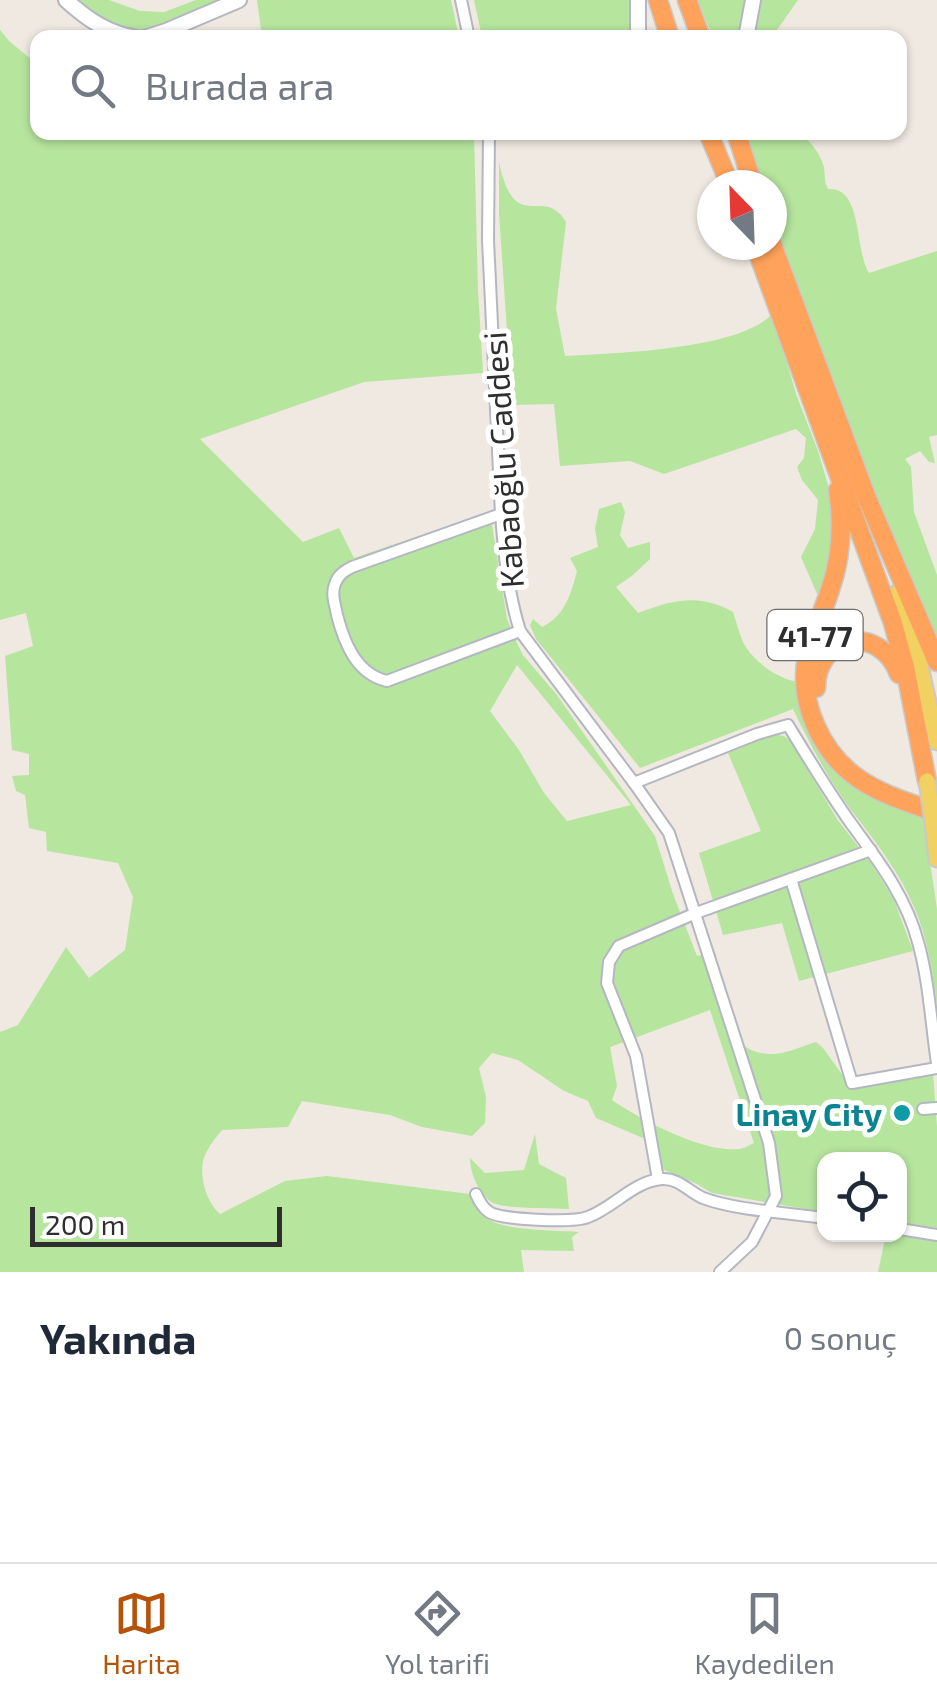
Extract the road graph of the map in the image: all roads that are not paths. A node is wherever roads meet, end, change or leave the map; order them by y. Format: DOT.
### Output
graph roads {
  1 [pos="66,0"];
  2 [pos="238,0"];
  3 [pos="461,0"];
  4 [pos="638,0"];
  5 [pos="658,0"];
  6 [pos="687,0"];
  7 [pos="753,0"];
  8 [pos="108,30"];
  9 [pos="170,30"];
  10 [pos="467,30"];
  11 [pos="638,30"];
  12 [pos="667,30"];
  13 [pos="698,30"];
  14 [pos="746,30"];
  15 [pos="490,140"];
  16 [pos="711,140"];
  17 [pos="739,140"];
  18 [pos="724,170"];
  19 [pos="748,170"];
  20 [pos="760,260"];
  21 [pos="778,260"];
  22 [pos="810,394"];
  23 [pos="866,496"];
  24 [pos="501,514"];
  25 [pos="520,631"];
  26 [pos="937,662"];
  27 [pos="937,742"];
  28 [pos="927,781"];
  29 [pos="634,783"];
  30 [pos="936,813"];
  31 [pos="871,850"];
  32 [pos="937,859"];
  33 [pos="790,879"];
  34 [pos="696,914"];
  35 [pos="937,1066"];
  36 [pos="937,1108"];
  37 [pos="924,1109"];
  38 [pos="658,1179"];
  39 [pos="476,1194"];
  40 [pos="769,1210"];
  41 [pos="817,1217"];
  42 [pos="907,1230"];
  43 [pos="937,1234"];
  44 [pos="720,1272"];
  1 -- 8 [label="street"];
  2 -- 9 [label="street"];
  3 -- 10 [label="street"];
  4 -- 11 [label="street"];
  5 -- 12 [label="highway"];
  6 -- 13 [label="highway"];
  7 -- 14 [label="street"];
  15 -- 24 [label="street, Kabaoğlu Caddesi"];
  16 -- 18 [label="highway"];
  17 -- 19 [label="highway"];
  20 -- 22 [label="highway, 41-77"];
  21 -- 23 [label="highway, 41-77"];
  22 -- 28 [label="highway"];
  22 -- 30 [label="highway, 41-77"];
  23 -- 26 [label="highway, 41-77"];
  23 -- 27 [label="main road"];
  24 -- 25 [label="street, Kabaoğlu Caddesi"];
  24 -- 25 [label="street"];
  25 -- 29 [label="street, Kabaoğlu Caddesi"];
  28 -- 30 [label="main road, bridge"];
  28 -- 30 [label="highway"];
  29 -- 31 [label="street"];
  29 -- 34 [label="street, Kabaoğlu Caddesi"];
  30 -- 32 [label="main road"];
  31 -- 33 [label="street"];
  31 -- 35 [label="street"];
  33 -- 34 [label="street"];
  33 -- 35 [label="street"];
  34 -- 38 [label="street"];
  34 -- 40 [label="street, Kabaoğlu Caddesi"];
  36 -- 37 [label="street"];
  38 -- 39 [label="street"];
  38 -- 40 [label="street"];
  40 -- 41 [label="street"];
  40 -- 44 [label="street"];
  42 -- 43 [label="street"];
}
